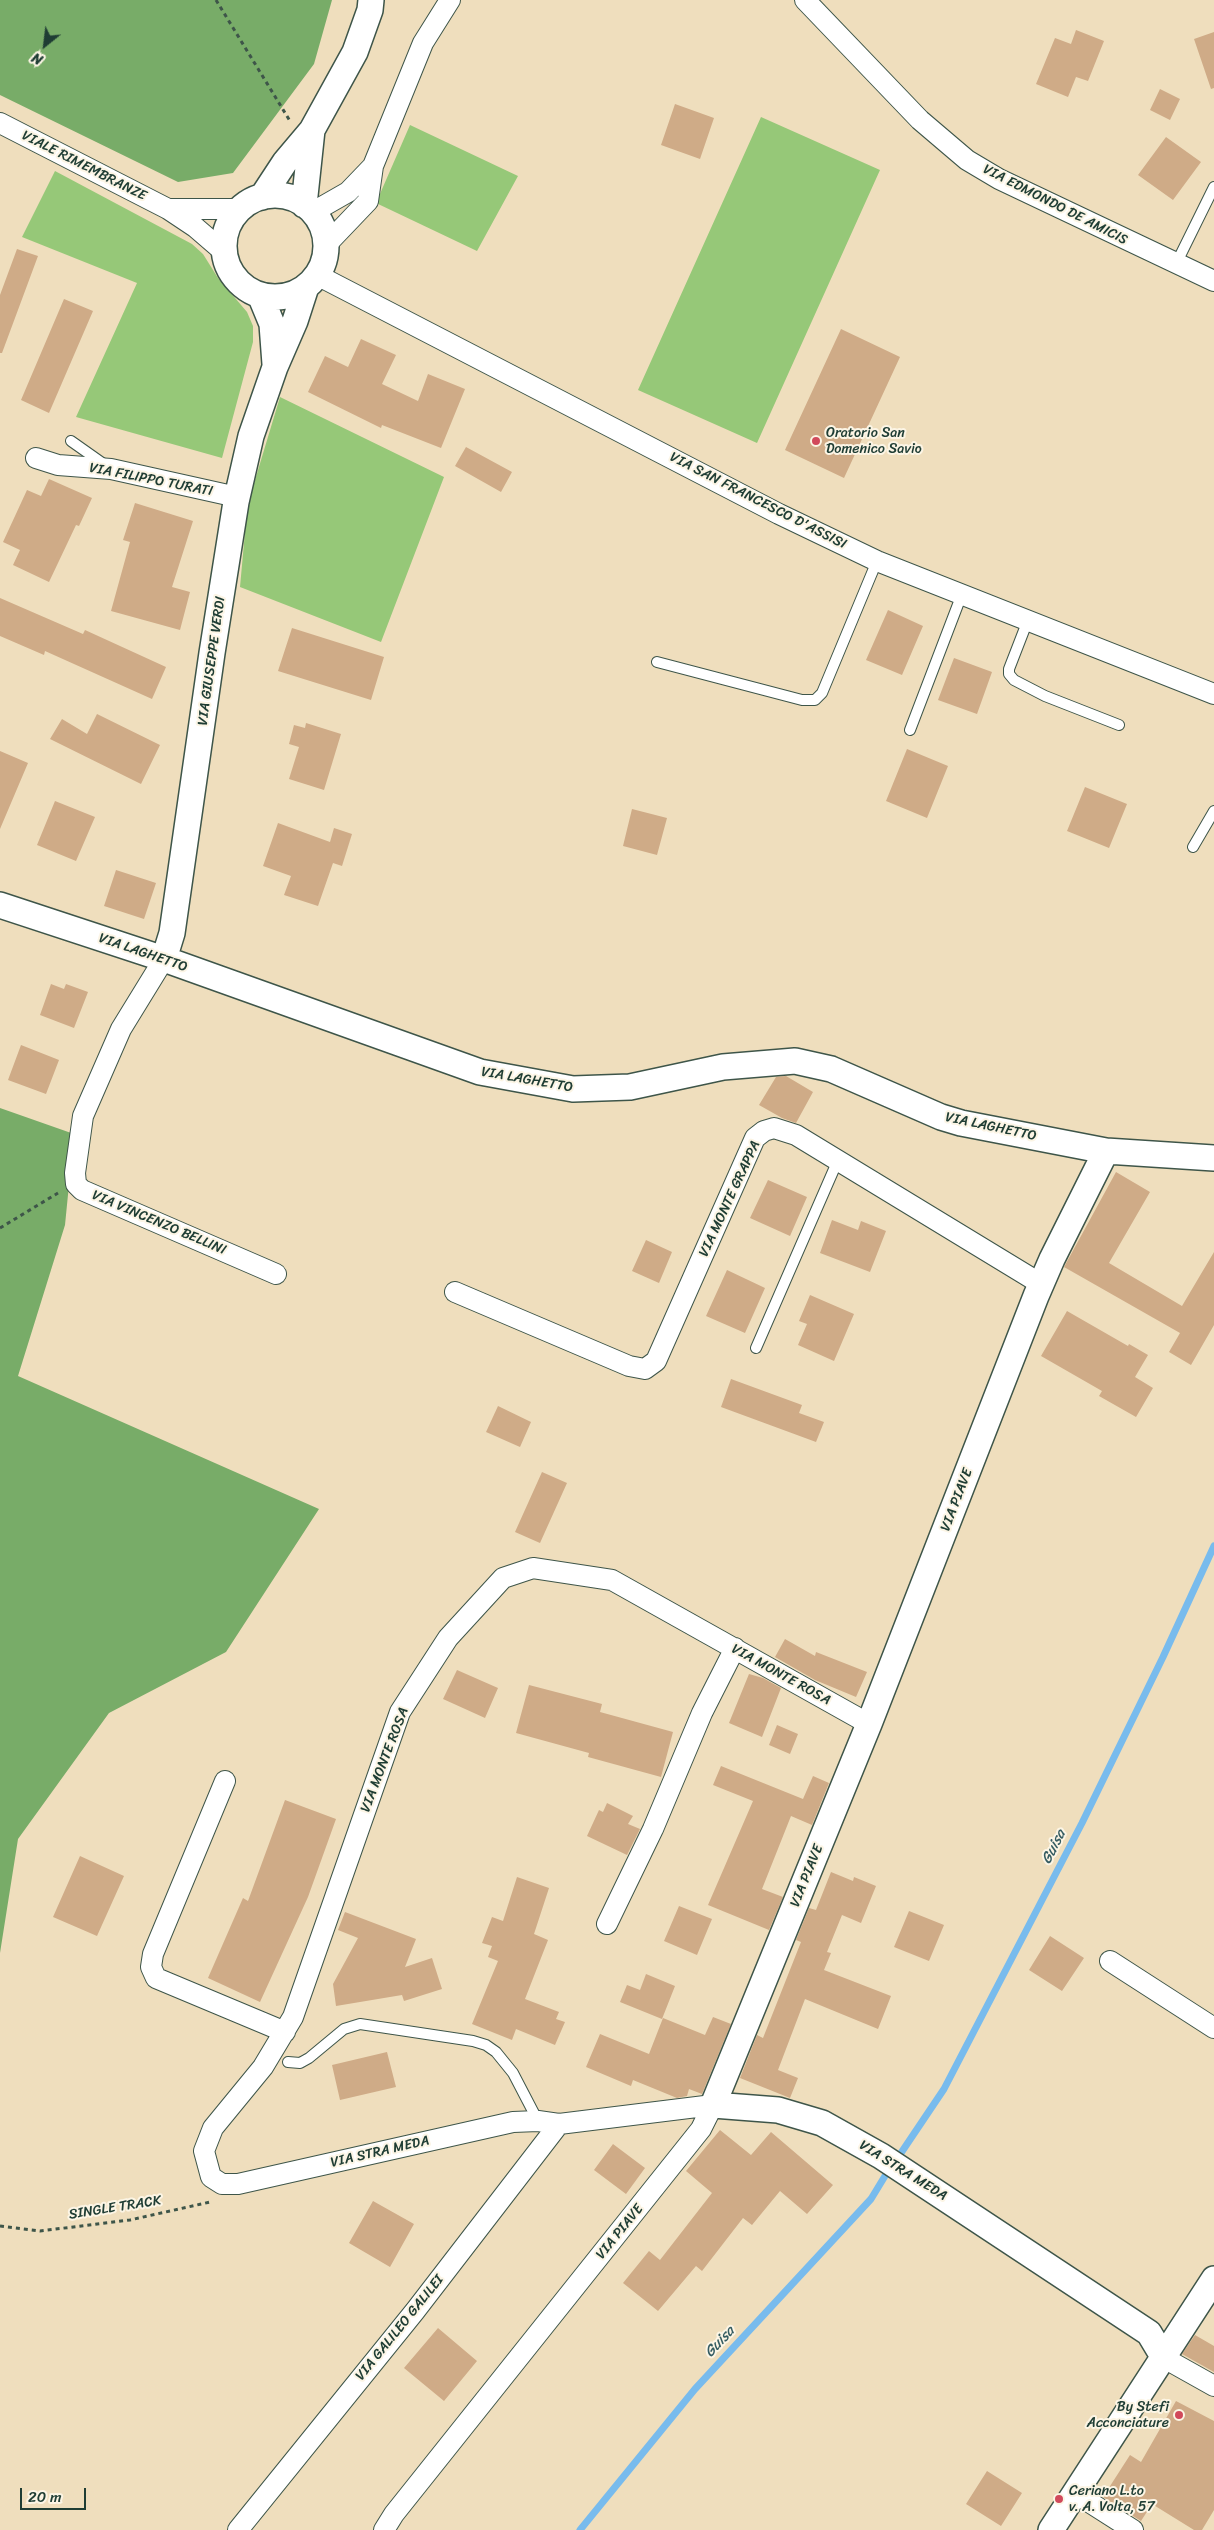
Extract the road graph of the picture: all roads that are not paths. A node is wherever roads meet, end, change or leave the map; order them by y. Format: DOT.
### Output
graph roads {
  1 [pos="371,0"];
  2 [pos="450,0"];
  3 [pos="804,0"];
  4 [pos="0,123"];
  5 [pos="302,128"];
  6 [pos="374,166"];
  7 [pos="1214,187"];
  8 [pos="262,197"];
  9 [pos="307,207"];
  10 [pos="168,209"];
  11 [pos="240,209"];
  12 [pos="326,245"];
  13 [pos="224,252"];
  14 [pos="1176,264"];
  15 [pos="311,281"];
  16 [pos="1214,281"];
  17 [pos="260,295"];
  18 [pos="275,367"];
  19 [pos="71,441"];
  20 [pos="36,458"];
  21 [pos="111,469"];
  22 [pos="237,497"];
  23 [pos="877,561"];
  24 [pos="962,594"];
  25 [pos="1028,620"];
  26 [pos="657,662"];
  27 [pos="1214,694"];
  28 [pos="1119,725"];
  29 [pos="910,730"];
  30 [pos="1214,810"];
  31 [pos="1193,847"];
  32 [pos="0,904"];
  33 [pos="164,960"];
  34 [pos="1106,1151"];
  35 [pos="1214,1158"];
  36 [pos="838,1160"];
  37 [pos="276,1274"];
  38 [pos="1042,1284"];
  39 [pos="455,1292"];
  40 [pos="756,1348"];
  41 [pos="735,1648"];
  42 [pos="869,1724"];
  43 [pos="225,1781"];
  44 [pos="607,1924"];
  45 [pos="1110,1961"];
  46 [pos="1214,2028"];
  47 [pos="285,2032"];
  48 [pos="288,2062"];
  49 [pos="713,2105"];
  50 [pos="538,2120"];
  51 [pos="559,2124"];
  52 [pos="222,2184"];
  53 [pos="1214,2280"];
  54 [pos="1164,2358"];
  55 [pos="1214,2386"];
  56 [pos="1075,2493"];
  57 [pos="238,2530"];
  58 [pos="384,2530"];
  59 [pos="1050,2530"];
  60 [pos="1133,2530"];
  1 -- 5 [label="street"];
  2 -- 6 [label="street"];
  3 -- 14 [label="street, VIA EDMONDO DE AMICIS"];
  4 -- 10 [label="street, VIALE RIMEMBRANZE"];
  5 -- 8 [label="street"];
  5 -- 9 [label="street"];
  6 -- 9 [label="street"];
  6 -- 12 [label="street"];
  7 -- 14 [label="lane"];
  8 -- 9 [label="street"];
  8 -- 11 [label="street"];
  9 -- 12 [label="street"];
  10 -- 11 [label="street, VIALE RIMEMBRANZE"];
  10 -- 13 [label="street, VIALE RIMEMBRANZE"];
  11 -- 13 [label="street"];
  12 -- 15 [label="street"];
  13 -- 17 [label="street"];
  14 -- 16 [label="street, VIA EDMONDO DE AMICIS"];
  15 -- 17 [label="street"];
  15 -- 18 [label="street, VIA GIUSEPPE VERDI"];
  15 -- 23 [label="street, VIA SAN FRANCESCO D'ASSISI"];
  17 -- 18 [label="street, VIA GIUSEPPE VERDI"];
  18 -- 22 [label="street, VIA GIUSEPPE VERDI"];
  19 -- 21 [label="lane"];
  20 -- 21 [label="street, VIA FILIPPO TURATI"];
  21 -- 22 [label="street, VIA FILIPPO TURATI"];
  22 -- 33 [label="street, VIA GIUSEPPE VERDI"];
  23 -- 24 [label="street, VIA SAN FRANCESCO D'ASSISI"];
  23 -- 26 [label="lane"];
  24 -- 25 [label="street, VIA SAN FRANCESCO D'ASSISI"];
  24 -- 29 [label="lane"];
  25 -- 27 [label="street, VIA SAN FRANCESCO D'ASSISI"];
  25 -- 28 [label="lane"];
  30 -- 31 [label="lane"];
  32 -- 33 [label="street, VIA LAGHETTO"];
  33 -- 34 [label="street, VIA LAGHETTO"];
  33 -- 37 [label="street, VIA VINCENZO BELLINI"];
  34 -- 35 [label="street, VIA LAGHETTO"];
  34 -- 38 [label="street, VIA PIAVE"];
  36 -- 38 [label="street, VIA MONTE GRAPPA"];
  36 -- 39 [label="street, VIA MONTE GRAPPA"];
  36 -- 40 [label="lane"];
  38 -- 42 [label="street, VIA PIAVE"];
  41 -- 42 [label="street, VIA MONTE ROSA"];
  41 -- 44 [label="street"];
  41 -- 47 [label="street, VIA MONTE ROSA"];
  42 -- 49 [label="street, VIA PIAVE"];
  43 -- 47 [label="street"];
  45 -- 46 [label="street"];
  47 -- 52 [label="street, VIA MONTE ROSA"];
  48 -- 50 [label="lane"];
  49 -- 51 [label="street, VIA STRA MEDA"];
  49 -- 54 [label="street, VIA STRA MEDA"];
  49 -- 58 [label="street, VIA PIAVE"];
  50 -- 51 [label="street, VIA STRA MEDA"];
  50 -- 52 [label="street, VIA STRA MEDA"];
  51 -- 57 [label="street, VIA GALILEO GALILEI"];
  53 -- 54 [label="street"];
  54 -- 55 [label="street, VIA STRA MEDA"];
  54 -- 56 [label="street"];
  56 -- 59 [label="street"];
  56 -- 60 [label="street"];
}
